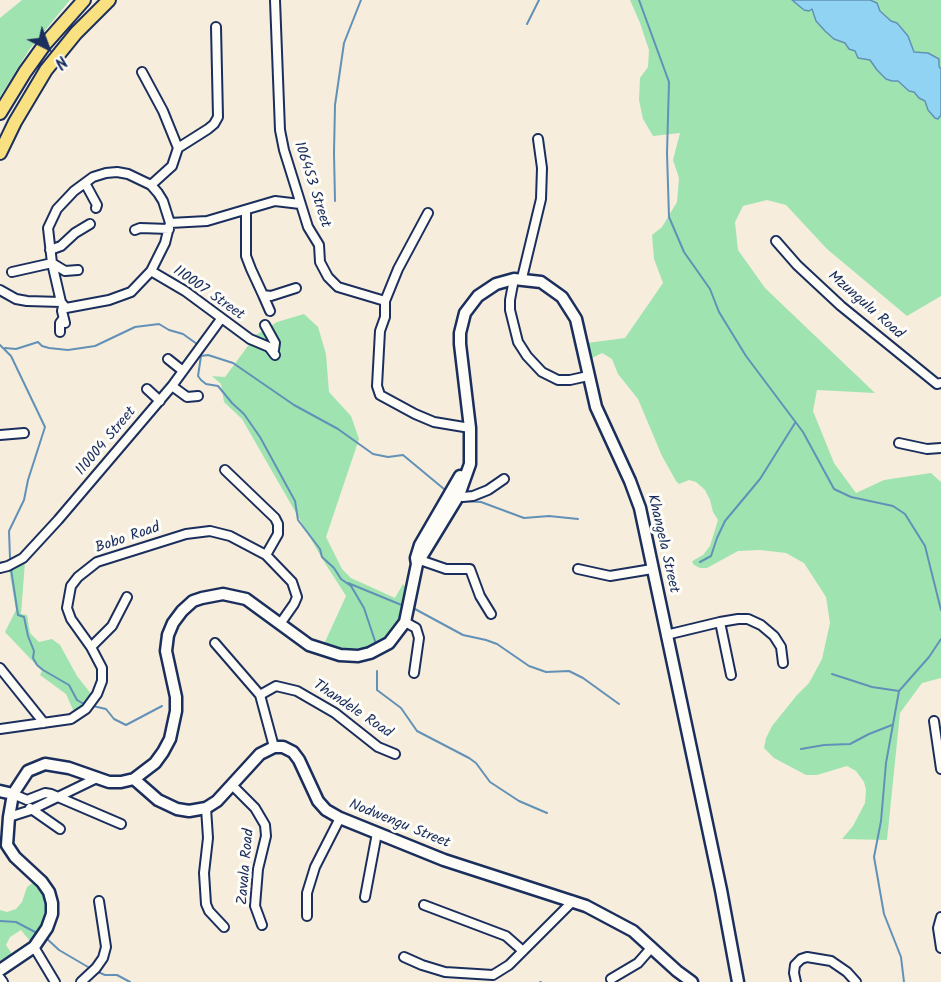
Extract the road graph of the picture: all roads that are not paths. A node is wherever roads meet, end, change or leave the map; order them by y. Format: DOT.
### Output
graph roads {
  1 [pos="84,0"];
  2 [pos="109,0"];
  3 [pos="275,0"];
  4 [pos="216,27"];
  5 [pos="141,72"];
  6 [pos="0,113"];
  7 [pos="538,139"];
  8 [pos="178,148"];
  9 [pos="0,153"];
  10 [pos="85,183"];
  11 [pos="151,185"];
  12 [pos="300,204"];
  13 [pos="96,208"];
  14 [pos="246,210"];
  15 [pos="428,213"];
  16 [pos="90,224"];
  17 [pos="170,226"];
  18 [pos="135,230"];
  19 [pos="776,241"];
  20 [pos="50,250"];
  21 [pos="52,262"];
  22 [pos="78,270"];
  23 [pos="12,272"];
  24 [pos="151,272"];
  25 [pos="518,279"];
  26 [pos="296,288"];
  27 [pos="0,290"];
  28 [pos="263,295"];
  29 [pos="385,301"];
  30 [pos="62,304"];
  31 [pos="270,311"];
  32 [pos="221,319"];
  33 [pos="264,326"];
  34 [pos="60,332"];
  35 [pos="168,359"];
  36 [pos="183,371"];
  37 [pos="588,376"];
  38 [pos="939,383"];
  39 [pos="172,386"];
  40 [pos="147,389"];
  41 [pos="941,393"];
  42 [pos="198,396"];
  43 [pos="160,401"];
  44 [pos="470,428"];
  45 [pos="24,433"];
  46 [pos="0,435"];
  47 [pos="900,442"];
  48 [pos="941,448"];
  49 [pos="225,470"];
  50 [pos="504,479"];
  51 [pos="455,494"];
  52 [pos="266,555"];
  53 [pos="418,561"];
  54 [pos="0,568"];
  55 [pos="578,569"];
  56 [pos="652,569"];
  57 [pos="127,597"];
  58 [pos="491,614"];
  59 [pos="405,622"];
  60 [pos="720,622"];
  61 [pos="280,624"];
  62 [pos="666,635"];
  63 [pos="215,643"];
  64 [pos="91,647"];
  65 [pos="783,663"];
  66 [pos="0,668"];
  67 [pos="414,674"];
  68 [pos="731,675"];
  69 [pos="260,695"];
  70 [pos="933,721"];
  71 [pos="44,723"];
  72 [pos="0,729"];
  73 [pos="274,747"];
  74 [pos="395,754"];
  75 [pos="941,769"];
  76 [pos="97,778"];
  77 [pos="134,779"];
  78 [pos="232,785"];
  79 [pos="0,791"];
  80 [pos="14,794"];
  81 [pos="57,796"];
  82 [pos="24,800"];
  83 [pos="206,808"];
  84 [pos="31,810"];
  85 [pos="9,817"];
  86 [pos="340,818"];
  87 [pos="121,824"];
  88 [pos="60,829"];
  89 [pos="377,833"];
  90 [pos="365,897"];
  91 [pos="99,901"];
  92 [pos="573,901"];
  93 [pos="424,905"];
  94 [pos="307,916"];
  95 [pos="941,916"];
  96 [pos="262,925"];
  97 [pos="224,927"];
  98 [pos="34,947"];
  99 [pos="652,947"];
  100 [pos="941,948"];
  101 [pos="523,951"];
  102 [pos="404,957"];
  103 [pos="0,970"];
  104 [pos="0,978"];
  105 [pos="86,980"];
  106 [pos="611,980"];
  107 [pos="737,980"];
  108 [pos="3,982"];
  109 [pos="55,982"];
  110 [pos="692,982"];
  111 [pos="724,982"];
  112 [pos="796,982"];
  113 [pos="856,982"];
  1 -- 6 [label="main road"];
  2 -- 9 [label="main road"];
  3 -- 12 [label="street, 106453 Street"];
  4 -- 8 [label="street"];
  5 -- 8 [label="street"];
  7 -- 25 [label="street"];
  8 -- 11 [label="street"];
  10 -- 11 [label="street"];
  10 -- 13 [label="street"];
  10 -- 20 [label="street"];
  11 -- 17 [label="street"];
  12 -- 14 [label="street"];
  12 -- 29 [label="street, 106453 Street"];
  14 -- 17 [label="street"];
  14 -- 28 [label="street"];
  15 -- 29 [label="street"];
  16 -- 20 [label="street"];
  17 -- 18 [label="street"];
  17 -- 24 [label="street"];
  19 -- 38 [label="street, Mzungulu Road"];
  20 -- 21 [label="street"];
  21 -- 22 [label="street"];
  21 -- 23 [label="street"];
  21 -- 30 [label="street"];
  24 -- 30 [label="street"];
  24 -- 32 [label="street, 110007 Street"];
  25 -- 37 [label="street, Khangela Street"];
  25 -- 37 [label="street"];
  25 -- 44 [label="street"];
  26 -- 28 [label="street"];
  27 -- 30 [label="street"];
  28 -- 31 [label="street"];
  29 -- 44 [label="street"];
  30 -- 34 [label="street"];
  32 -- 33 [label="street, 110007 Street"];
  32 -- 36 [label="street, 110004 Street"];
  35 -- 36 [label="street"];
  36 -- 39 [label="street, 110004 Street"];
  37 -- 56 [label="street, Khangela Street"];
  38 -- 41 [label="street"];
  39 -- 42 [label="street"];
  39 -- 43 [label="street, 110004 Street"];
  40 -- 43 [label="street"];
  43 -- 54 [label="street, 110004 Street"];
  44 -- 51 [label="street"];
  45 -- 46 [label="street"];
  47 -- 48 [label="street"];
  49 -- 52 [label="street"];
  50 -- 51 [label="street"];
  51 -- 53 [label="street"];
  52 -- 61 [label="street, Bobo Road"];
  52 -- 64 [label="street, Bobo Road"];
  53 -- 58 [label="street"];
  53 -- 59 [label="street"];
  55 -- 56 [label="street"];
  56 -- 62 [label="street, Khangela Street"];
  57 -- 64 [label="street"];
  59 -- 61 [label="street"];
  59 -- 67 [label="street"];
  60 -- 62 [label="street"];
  60 -- 65 [label="street"];
  60 -- 68 [label="street"];
  61 -- 77 [label="street"];
  62 -- 107 [label="street, Khangela Street"];
  63 -- 69 [label="street"];
  64 -- 71 [label="street, Bobo Road"];
  66 -- 71 [label="street"];
  69 -- 73 [label="street"];
  69 -- 74 [label="street, Thandele Road"];
  70 -- 75 [label="street"];
  71 -- 72 [label="street, Bobo Road"];
  73 -- 78 [label="street"];
  73 -- 86 [label="street, Nodwengu Street"];
  76 -- 77 [label="street"];
  76 -- 80 [label="street"];
  76 -- 81 [label="street"];
  77 -- 83 [label="street"];
  78 -- 83 [label="street"];
  78 -- 96 [label="street, Zavala Road"];
  79 -- 80 [label="street"];
  80 -- 82 [label="street"];
  80 -- 85 [label="street"];
  81 -- 82 [label="street"];
  81 -- 84 [label="street"];
  81 -- 87 [label="street"];
  82 -- 84 [label="street"];
  83 -- 97 [label="street"];
  84 -- 85 [label="street"];
  84 -- 88 [label="street"];
  85 -- 98 [label="street"];
  86 -- 89 [label="street, Nodwengu Street"];
  86 -- 94 [label="street"];
  89 -- 90 [label="street"];
  89 -- 92 [label="street, Nodwengu Street"];
  91 -- 105 [label="street"];
  92 -- 99 [label="street, Nodwengu Street"];
  92 -- 101 [label="street"];
  93 -- 101 [label="street"];
  95 -- 100 [label="street"];
  98 -- 103 [label="street"];
  98 -- 109 [label="street"];
  99 -- 106 [label="street"];
  99 -- 110 [label="street, Nodwengu Street"];
  101 -- 102 [label="street"];
  104 -- 108 [label="street"];
  107 -- 111 [label="street"];
  112 -- 113 [label="street"];
}
